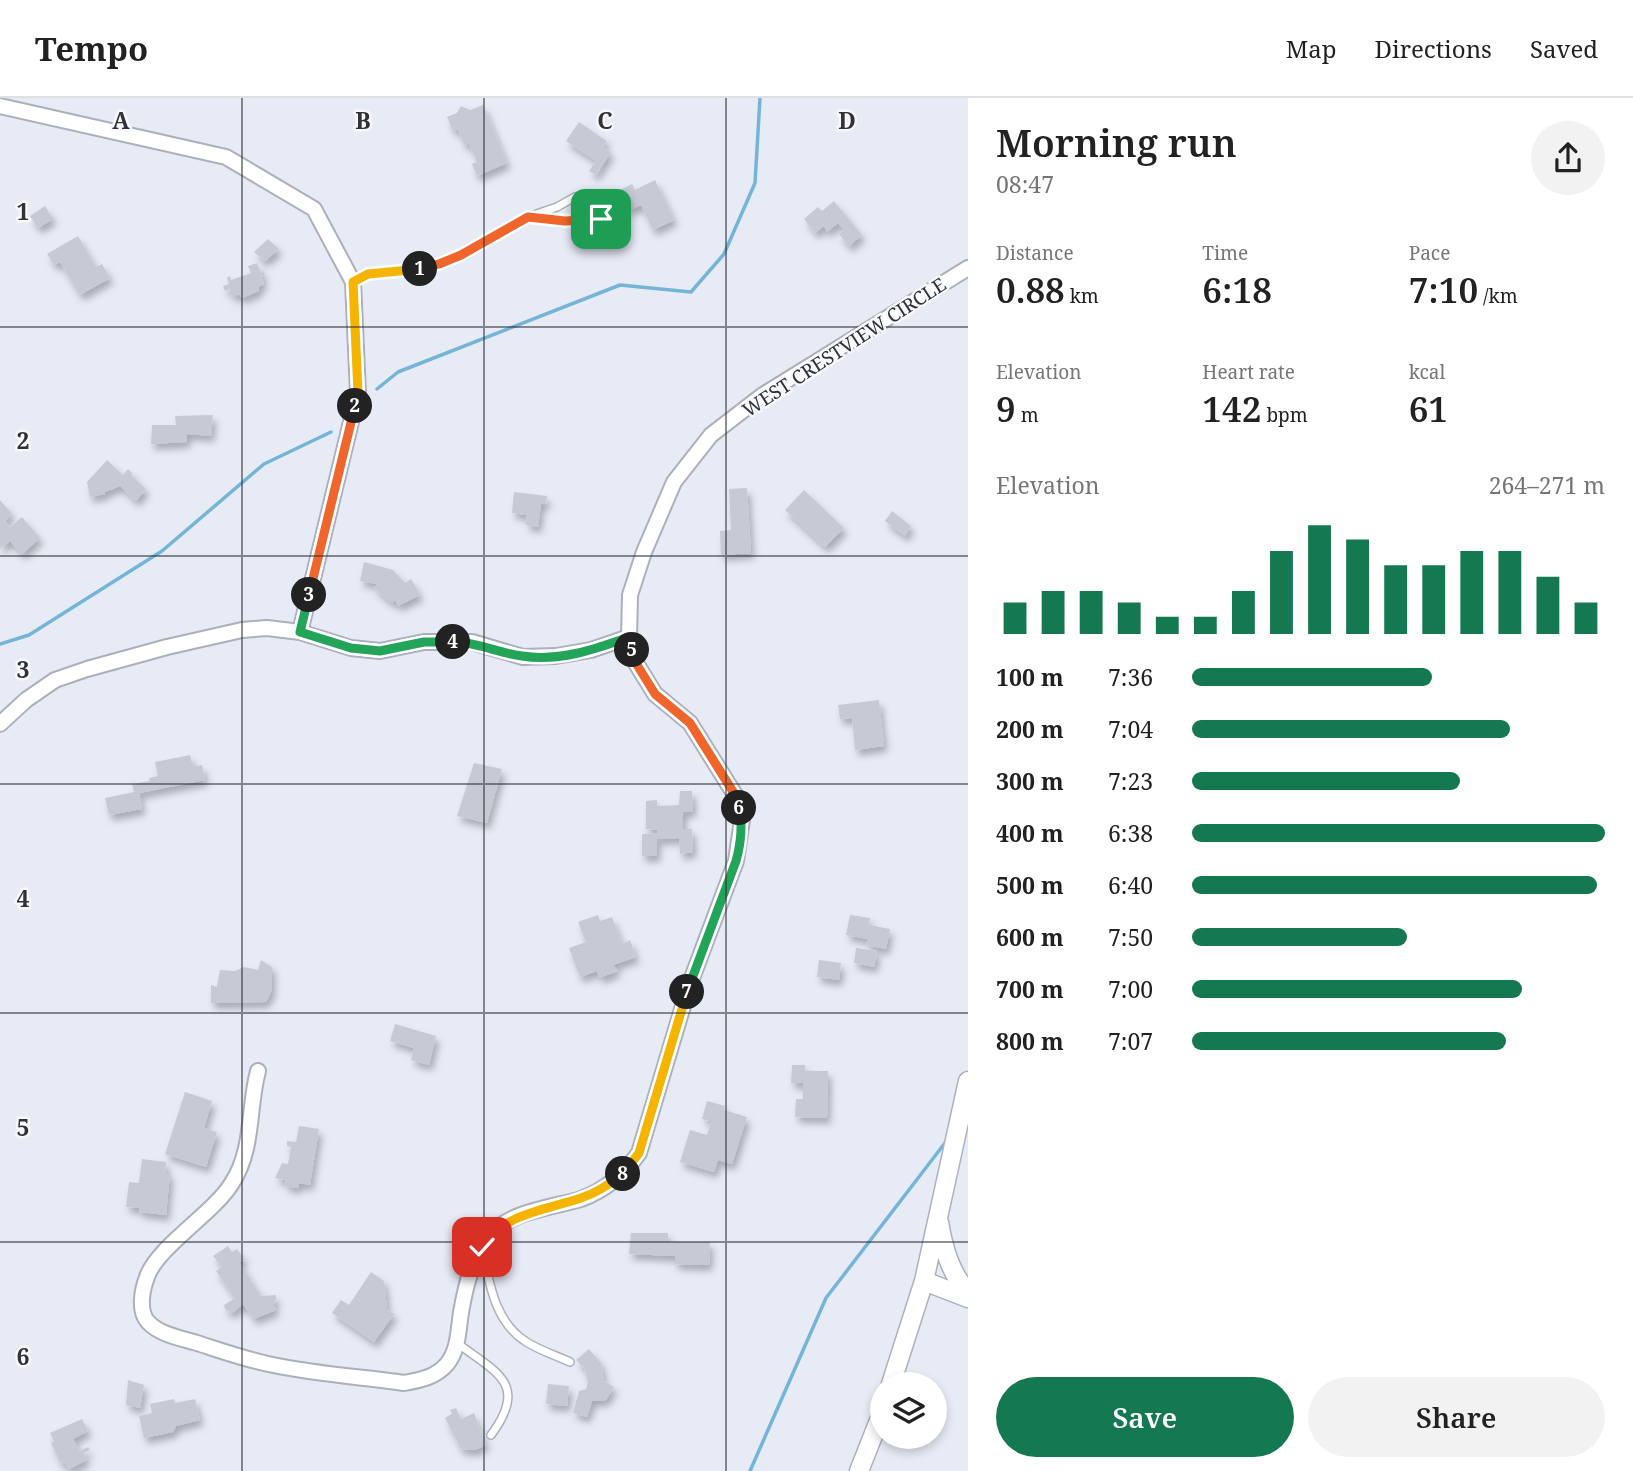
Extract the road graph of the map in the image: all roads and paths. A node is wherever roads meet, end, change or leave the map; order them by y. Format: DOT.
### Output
graph roads {
  1 [pos="0,106"];
  2 [pos="528,217"];
  3 [pos="968,268"];
  4 [pos="353,282"];
  5 [pos="300,632"];
  6 [pos="629,637"];
  7 [pos="0,724"];
  8 [pos="258,1070"];
  9 [pos="968,1081"];
  10 [pos="938,1218"];
  11 [pos="482,1247"];
  12 [pos="924,1281"];
  13 [pos="968,1292"];
  14 [pos="968,1298"];
  15 [pos="457,1343"];
  16 [pos="570,1362"];
  17 [pos="895,1372"];
  18 [pos="491,1435"];
  19 [pos="870,1443"];
  20 [pos="859,1471"];
  1 -- 4 [label="street"];
  2 -- 2 [label="lane"];
  2 -- 4 [label="lane"];
  3 -- 6 [label="street, WEST CRESTVIEW CIRCLE"];
  4 -- 5 [label="street"];
  5 -- 6 [label="street"];
  5 -- 7 [label="street"];
  6 -- 11 [label="street, WEST CRESTVIEW CIRCLE"];
  8 -- 15 [label="street, WEST CRESTVIEW CIRCLE"];
  9 -- 10 [label="street"];
  10 -- 12 [label="street"];
  10 -- 13 [label="street"];
  11 -- 15 [label="street, WEST CRESTVIEW CIRCLE"];
  11 -- 16 [label="lane"];
  12 -- 14 [label="street"];
  12 -- 17 [label="street"];
  15 -- 18 [label="lane"];
  19 -- 20 [label="street"];
}
